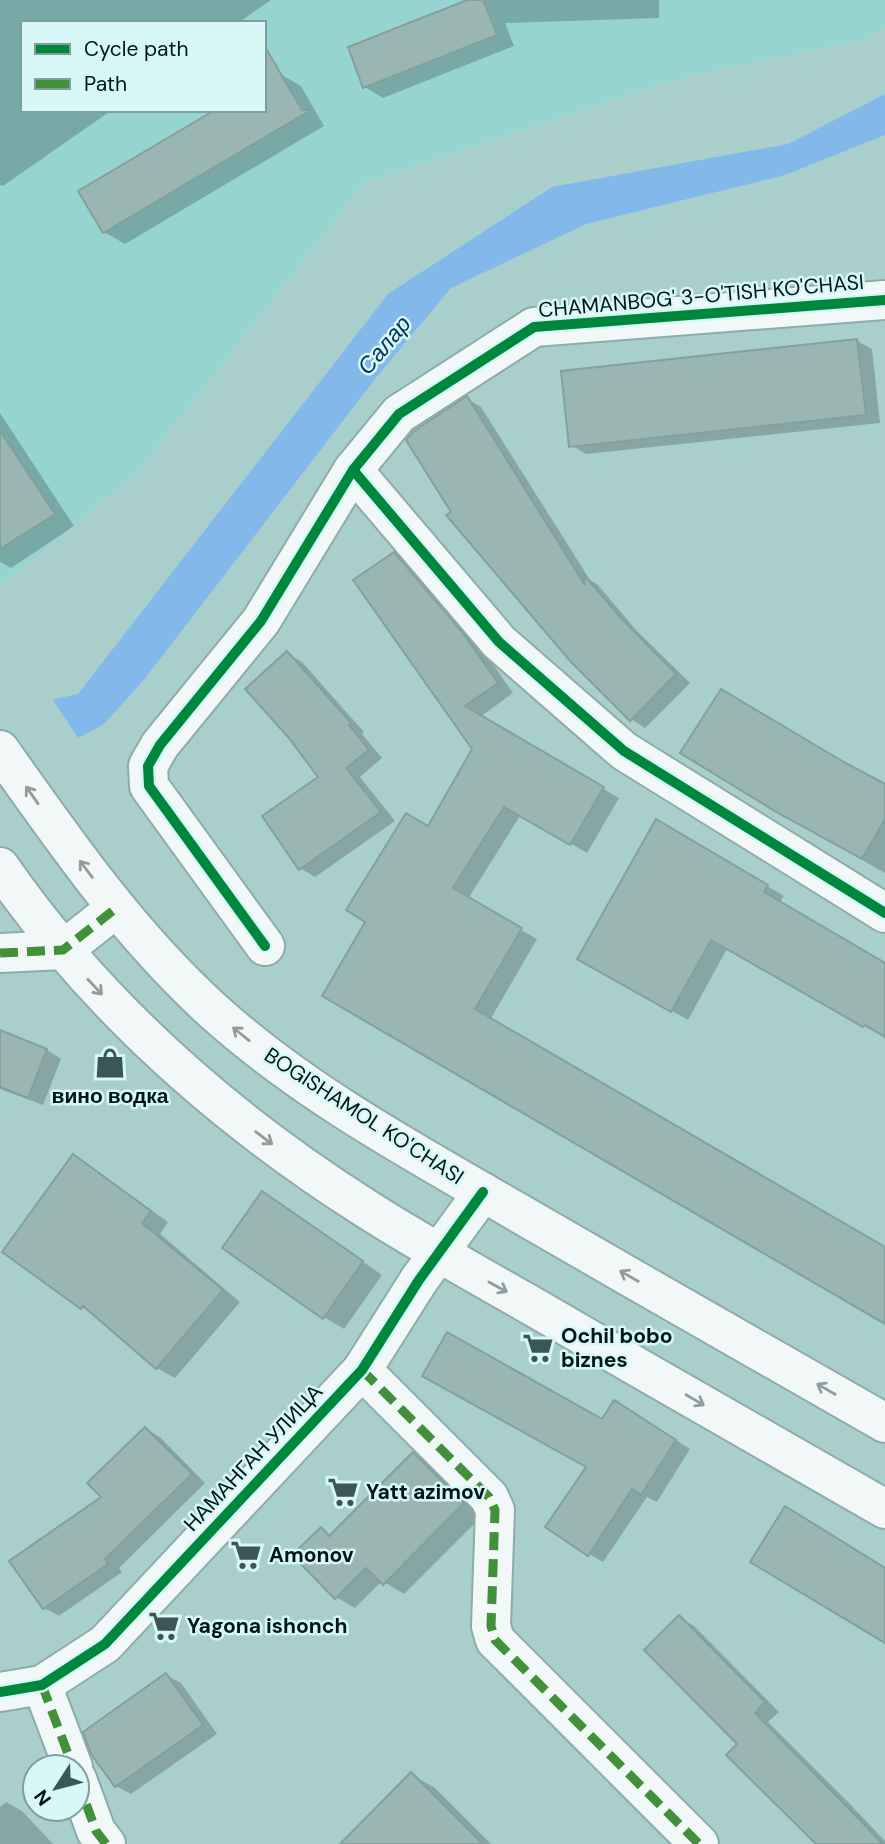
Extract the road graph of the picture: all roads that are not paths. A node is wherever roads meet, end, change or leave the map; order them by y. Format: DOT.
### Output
graph roads {
  1 [pos="885,300"];
  2 [pos="353,470"];
  3 [pos="0,750"];
  4 [pos="3,872"];
  5 [pos="116,909"];
  6 [pos="885,913"];
  7 [pos="265,946"];
  8 [pos="63,950"];
  9 [pos="0,953"];
  10 [pos="482,1192"];
  11 [pos="438,1253"];
  12 [pos="362,1370"];
  13 [pos="885,1423"];
  14 [pos="885,1509"];
  15 [pos="42,1685"];
  16 [pos="0,1692"];
  17 [pos="68,1753"];
  18 [pos="91,1817"];
  19 [pos="106,1844"];
  20 [pos="699,1844"];
  1 -- 2 [label="street, CHAMANBOG' 3-O'TISH KO'CHASI"];
  2 -- 6 [label="street"];
  2 -- 7 [label="street, CHAMANBOG' 3-O'TISH KO'CHASI"];
  5 -- 3 [label="street, BOGISHAMOL KO'CHASI, one-way"];
  4 -- 8 [label="street"];
  5 -- 8 [label="street"];
  10 -- 5 [label="street, BOGISHAMOL KO'CHASI, one-way"];
  8 -- 9 [label="street"];
  8 -- 11 [label="street, one-way"];
  10 -- 11 [label="street, НАМАНГАН УЛИЦА"];
  13 -- 10 [label="street, BOGISHAMOL KO'CHASI, one-way"];
  11 -- 12 [label="street, НАМАНГАН УЛИЦА"];
  11 -- 14 [label="street, one-way"];
  12 -- 15 [label="street, НАМАНГАН УЛИЦА"];
  12 -- 20 [label="street"];
  15 -- 16 [label="street, НАМАНГАН УЛИЦА"];
  15 -- 17 [label="street"];
  18 -- 19 [label="street"];
}
